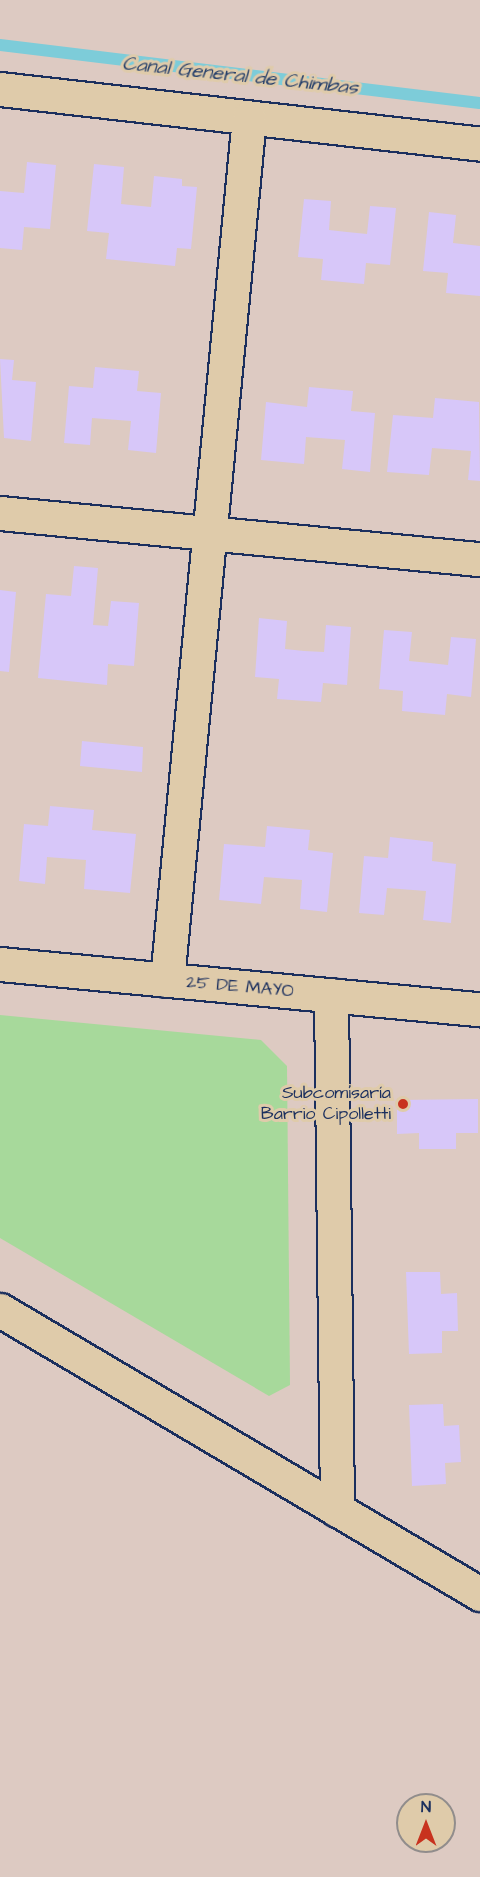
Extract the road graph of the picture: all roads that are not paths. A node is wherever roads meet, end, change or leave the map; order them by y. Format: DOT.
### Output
graph roads {
  1 [pos="0,89"];
  2 [pos="249,118"];
  3 [pos="480,144"];
  4 [pos="0,513"];
  5 [pos="209,533"];
  6 [pos="480,559"];
  7 [pos="0,964"];
  8 [pos="167,980"];
  9 [pos="331,995"];
  10 [pos="480,1009"];
  11 [pos="0,1310"];
  12 [pos="337,1510"];
  13 [pos="480,1594"];
  1 -- 2 [label="street"];
  2 -- 3 [label="street"];
  2 -- 5 [label="street"];
  4 -- 5 [label="street"];
  5 -- 6 [label="street"];
  5 -- 8 [label="street"];
  7 -- 8 [label="street, 25 DE MAYO"];
  8 -- 9 [label="street, 25 DE MAYO"];
  9 -- 10 [label="street, 25 DE MAYO"];
  9 -- 12 [label="street"];
  11 -- 12 [label="street"];
  12 -- 13 [label="street"];
}
